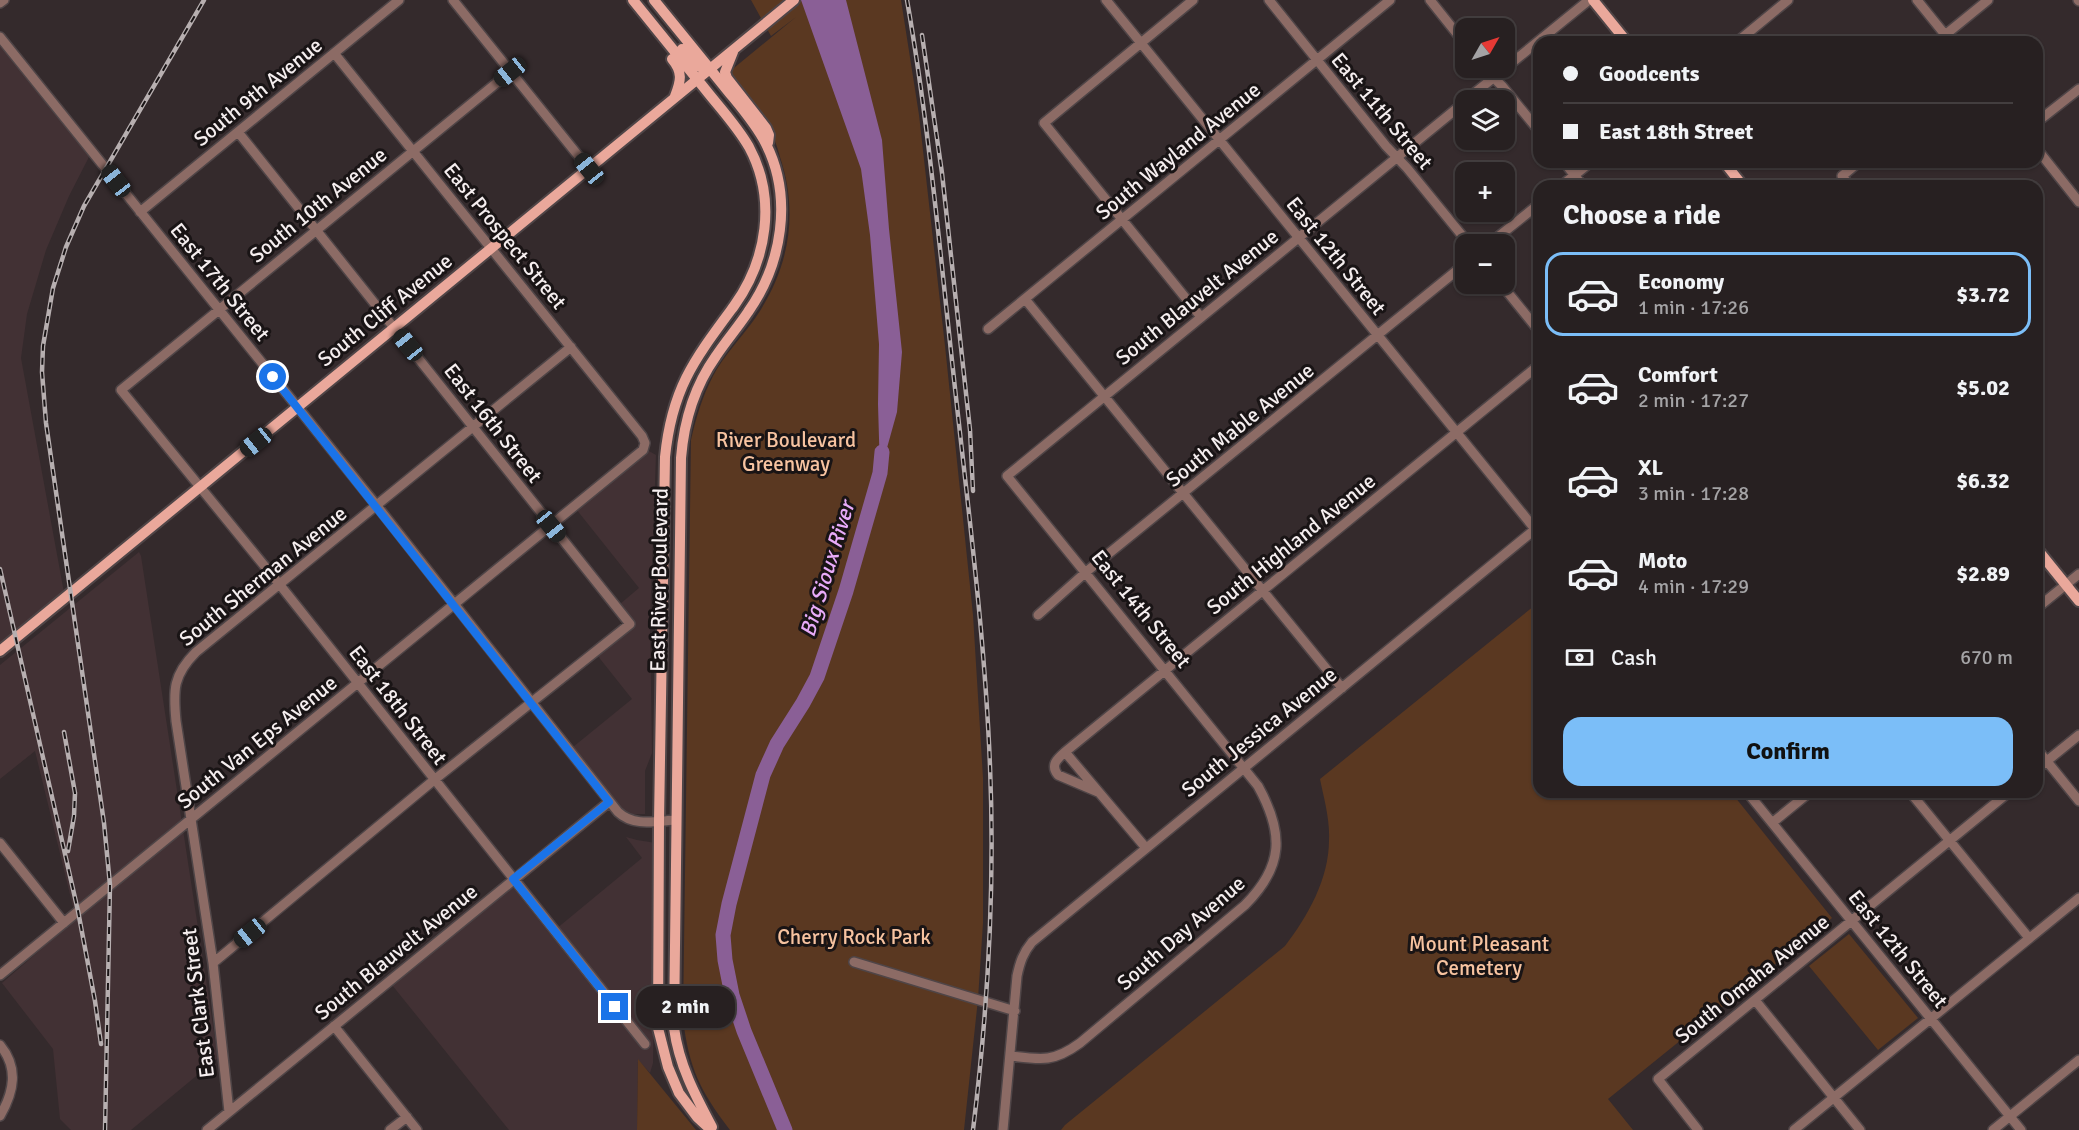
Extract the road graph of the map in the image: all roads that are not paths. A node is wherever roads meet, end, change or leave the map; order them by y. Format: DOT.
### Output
graph roads {
  1 [pos="4,0"];
  2 [pos="399,0"];
  3 [pos="453,0"];
  4 [pos="634,0"];
  5 [pos="654,0"];
  6 [pos="794,0"];
  7 [pos="1106,0"];
  8 [pos="1193,0"];
  9 [pos="1269,0"];
  10 [pos="1390,0"];
  11 [pos="1430,0"];
  12 [pos="1591,0"];
  13 [pos="1788,0"];
  14 [pos="1917,0"];
  15 [pos="1988,0"];
  16 [pos="0,3"];
  17 [pos="1455,31"];
  18 [pos="0,36"];
  19 [pos="1546,36"];
  20 [pos="1622,36"];
  21 [pos="1744,36"];
  22 [pos="1946,36"];
  23 [pos="1950,36"];
  24 [pos="1140,44"];
  25 [pos="1533,47"];
  26 [pos="734,49"];
  27 [pos="334,53"];
  28 [pos="1317,60"];
  29 [pos="1515,61"];
  30 [pos="710,69"];
  31 [pos="510,72"];
  32 [pos="1494,78"];
  33 [pos="698,80"];
  34 [pos="2079,89"];
  35 [pos="1479,90"];
  36 [pos="675,98"];
  37 [pos="1455,110"];
  38 [pos="2043,117"];
  39 [pos="1533,124"];
  40 [pos="238,132"];
  41 [pos="1220,140"];
  42 [pos="767,146"];
  43 [pos="413,150"];
  44 [pos="2043,157"];
  45 [pos="1396,158"];
  46 [pos="1569,168"];
  47 [pos="1583,168"];
  48 [pos="1729,168"];
  49 [pos="1852,168"];
  50 [pos="589,169"];
  51 [pos="776,170"];
  52 [pos="1574,175"];
  53 [pos="1568,180"];
  54 [pos="1578,180"];
  55 [pos="1738,180"];
  56 [pos="1845,180"];
  57 [pos="2079,202"];
  58 [pos="1533,209"];
  59 [pos="140,212"];
  60 [pos="1122,220"];
  61 [pos="317,230"];
  62 [pos="1461,234"];
  63 [pos="1502,234"];
  64 [pos="1298,237"];
  65 [pos="491,248"];
  66 [pos="1455,272"];
  67 [pos="1509,294"];
  68 [pos="1025,299"];
  69 [pos="219,310"];
  70 [pos="1202,317"];
  71 [pos="1533,324"];
  72 [pos="394,328"];
  73 [pos="988,329"];
  74 [pos="1377,335"];
  75 [pos="571,347"];
  76 [pos="1533,370"];
  77 [pos="121,390"];
  78 [pos="1104,397"];
  79 [pos="298,408"];
  80 [pos="474,427"];
  81 [pos="1456,432"];
  82 [pos="645,443"];
  83 [pos="1007,476"];
  84 [pos="200,487"];
  85 [pos="1183,494"];
  86 [pos="377,506"];
  87 [pos="1533,523"];
  88 [pos="551,526"];
  89 [pos="1533,533"];
  90 [pos="2043,556"];
  91 [pos="1086,572"];
  92 [pos="2079,574"];
  93 [pos="280,585"];
  94 [pos="2066,585"];
  95 [pos="1263,591"];
  96 [pos="2079,601"];
  97 [pos="2043,603"];
  98 [pos="454,604"];
  99 [pos="1038,615"];
  100 [pos="1,647"];
  101 [pos="1165,669"];
  102 [pos="177,676"];
  103 [pos="357,683"];
  104 [pos="1342,688"];
  105 [pos="531,703"];
  106 [pos="2079,735"];
  107 [pos="1065,752"];
  108 [pos="2043,756"];
  109 [pos="2047,761"];
  110 [pos="2043,764"];
  111 [pos="1244,768"];
  112 [pos="434,780"];
  113 [pos="1098,792"];
  114 [pos="1752,798"];
  115 [pos="1803,798"];
  116 [pos="1915,798"];
  117 [pos="2002,798"];
  118 [pos="2079,801"];
  119 [pos="609,802"];
  120 [pos="190,820"];
  121 [pos="676,820"];
  122 [pos="659,821"];
  123 [pos="1772,823"];
  124 [pos="1950,840"];
  125 [pos="0,843"];
  126 [pos="1146,848"];
  127 [pos="513,879"];
  128 [pos="2079,898"];
  129 [pos="1852,921"];
  130 [pos="64,923"];
  131 [pos="2029,938"];
  132 [pos="854,962"];
  133 [pos="213,963"];
  134 [pos="0,975"];
  135 [pos="1755,1000"];
  136 [pos="1015,1011"];
  137 [pos="1931,1018"];
  138 [pos="334,1026"];
  139 [pos="645,1044"];
  140 [pos="0,1045"];
  141 [pos="1011,1056"];
  142 [pos="2079,1060"];
  143 [pos="1834,1098"];
  144 [pos="229,1112"];
  145 [pos="0,1116"];
  146 [pos="2010,1116"];
  147 [pos="406,1117"];
  148 [pos="207,1130"];
  149 [pos="390,1130"];
  150 [pos="417,1130"];
  151 [pos="713,1130"];
  152 [pos="1003,1130"];
  153 [pos="1698,1130"];
  154 [pos="1794,1130"];
  155 [pos="1860,1130"];
  156 [pos="1993,1130"];
  157 [pos="2021,1130"];
  1 -- 16 [label="street"];
  2 -- 27 [label="street, South 9th Avenue"];
  3 -- 31 [label="street"];
  4 -- 30 [label="main road"];
  4 -- 33 [label="main road"];
  4 -- 36 [label="main road"];
  5 -- 30 [label="main road"];
  6 -- 26 [label="main road, South Cliff Avenue"];
  7 -- 24 [label="street, East 12th Street"];
  8 -- 24 [label="street"];
  9 -- 28 [label="street, East 11th Street"];
  10 -- 28 [label="street, South Wayland Avenue"];
  11 -- 17 [label="street"];
  12 -- 19 [label="street, South Blauvelt Avenue"];
  12 -- 20 [label="main road"];
  13 -- 21 [label="street"];
  14 -- 22 [label="street"];
  15 -- 23 [label="street"];
  18 -- 59 [label="street, East 17th Street"];
  24 -- 41 [label="street, East 12th Street"];
  24 -- 60 [label="street"];
  25 -- 29 [label="street, South Blauvelt Avenue"];
  26 -- 30 [label="main road, South Cliff Avenue"];
  26 -- 42 [label="main road"];
  27 -- 40 [label="street, South 9th Avenue"];
  27 -- 43 [label="street, East Prospect Street"];
  28 -- 41 [label="street, South Wayland Avenue"];
  28 -- 45 [label="street, East 11th Street"];
  30 -- 33 [label="main road, South Cliff Avenue"];
  30 -- 42 [label="main road, East River Boulevard"];
  31 -- 43 [label="street, South 10th Avenue"];
  31 -- 50 [label="street"];
  32 -- 35 [label="street, South Blauvelt Avenue"];
  32 -- 39 [label="street"];
  33 -- 36 [label="main road, South Cliff Avenue"];
  33 -- 51 [label="main road"];
  33 -- 122 [label="main road, East River Boulevard"];
  34 -- 38 [label="street"];
  36 -- 50 [label="main road, South Cliff Avenue"];
  37 -- 45 [label="street, South Blauvelt Avenue"];
  40 -- 59 [label="street, South 9th Avenue"];
  40 -- 61 [label="street, East 16th Street"];
  41 -- 60 [label="street, South Wayland Avenue"];
  41 -- 64 [label="street, East 12th Street"];
  42 -- 51 [label="main road, East River Boulevard"];
  43 -- 61 [label="street, South 10th Avenue"];
  43 -- 65 [label="street, East Prospect Street"];
  44 -- 57 [label="street"];
  45 -- 62 [label="street, East 11th Street"];
  45 -- 64 [label="street, South Blauvelt Avenue"];
  46 -- 52 [label="street"];
  47 -- 52 [label="street"];
  48 -- 55 [label="main road"];
  49 -- 56 [label="street"];
  50 -- 65 [label="main road, South Cliff Avenue"];
  51 -- 121 [label="main road, East River Boulevard"];
  52 -- 53 [label="street"];
  52 -- 54 [label="street"];
  58 -- 63 [label="street"];
  59 -- 69 [label="street, East 17th Street"];
  60 -- 68 [label="street, South Wayland Avenue"];
  60 -- 70 [label="street"];
  61 -- 69 [label="street, South 10th Avenue"];
  61 -- 72 [label="street, East 16th Street"];
  64 -- 70 [label="street, South Blauvelt Avenue"];
  64 -- 74 [label="street, East 12th Street"];
  65 -- 72 [label="main road, South Cliff Avenue"];
  65 -- 75 [label="street, East Prospect Street"];
  66 -- 74 [label="street, South Mable Avenue"];
  67 -- 71 [label="street"];
  68 -- 73 [label="street, South Wayland Avenue"];
  68 -- 78 [label="street"];
  69 -- 77 [label="street, South 10th Avenue"];
  69 -- 79 [label="street, East 17th Street"];
  70 -- 78 [label="street, South Blauvelt Avenue"];
  72 -- 79 [label="main road, South Cliff Avenue"];
  72 -- 80 [label="street, East 16th Street"];
  74 -- 81 [label="street, East 12th Street"];
  74 -- 85 [label="street, South Mable Avenue"];
  75 -- 80 [label="street, South Sherman Avenue"];
  75 -- 82 [label="street, East Prospect Street"];
  76 -- 81 [label="street, South Highland Avenue"];
  77 -- 84 [label="street, East 18th Street"];
  78 -- 83 [label="street, South Blauvelt Avenue"];
  78 -- 85 [label="street"];
  79 -- 84 [label="main road, South Cliff Avenue"];
  79 -- 86 [label="street, East 17th Street"];
  80 -- 86 [label="street, South Sherman Avenue"];
  80 -- 88 [label="street, East 16th Street"];
  81 -- 87 [label="street, East 12th Street"];
  81 -- 95 [label="street, South Highland Avenue"];
  82 -- 88 [label="street, South Van Eps Avenue"];
  83 -- 91 [label="street, East 14th Street"];
  84 -- 93 [label="street, East 18th Street"];
  84 -- 100 [label="main road, South Cliff Avenue"];
  85 -- 91 [label="street, South Mable Avenue"];
  85 -- 95 [label="street"];
  86 -- 93 [label="street, South Sherman Avenue"];
  86 -- 98 [label="street, East 17th Street"];
  88 -- 98 [label="street, South Van Eps Avenue"];
  88 -- 105 [label="street, East 16th Street"];
  89 -- 104 [label="street, South Jessica Avenue"];
  90 -- 94 [label="main road"];
  91 -- 99 [label="street, South Mable Avenue"];
  91 -- 101 [label="street, East 14th Street"];
  92 -- 94 [label="street"];
  93 -- 102 [label="street, South Sherman Avenue"];
  93 -- 103 [label="street, East 18th Street"];
  94 -- 96 [label="main road"];
  94 -- 97 [label="street"];
  95 -- 101 [label="street, South Highland Avenue"];
  95 -- 104 [label="street"];
  98 -- 103 [label="street, South Van Eps Avenue"];
  98 -- 105 [label="street, East 17th Street"];
  101 -- 107 [label="street, South Highland Avenue"];
  101 -- 111 [label="street, East 14th Street"];
  102 -- 120 [label="street, East Clark Street"];
  103 -- 112 [label="street, East 18th Street"];
  103 -- 120 [label="street, South Van Eps Avenue"];
  104 -- 111 [label="street, South Jessica Avenue"];
  105 -- 112 [label="street"];
  105 -- 119 [label="street, East 17th Street"];
  106 -- 109 [label="street"];
  107 -- 113 [label="street"];
  107 -- 113 [label="street"];
  108 -- 109 [label="street"];
  109 -- 110 [label="street"];
  109 -- 118 [label="street"];
  111 -- 126 [label="street, South Jessica Avenue"];
  111 -- 141 [label="street, South Day Avenue"];
  112 -- 127 [label="street, East 18th Street"];
  112 -- 133 [label="street"];
  113 -- 126 [label="street"];
  114 -- 123 [label="street, East 12th Street"];
  115 -- 123 [label="street"];
  116 -- 124 [label="street"];
  117 -- 124 [label="street, South Omaha Avenue"];
  119 -- 122 [label="street, East 17th Street"];
  119 -- 127 [label="street, South Blauvelt Avenue"];
  120 -- 130 [label="street, South Van Eps Avenue"];
  120 -- 133 [label="street, East Clark Street"];
  121 -- 122 [label="street, East 17th Street"];
  121 -- 151 [label="main road, East River Boulevard"];
  122 -- 151 [label="main road, East River Boulevard"];
  123 -- 129 [label="street, East 12th Street"];
  124 -- 129 [label="street, South Omaha Avenue"];
  124 -- 131 [label="street"];
  125 -- 130 [label="street"];
  126 -- 136 [label="street, South Jessica Avenue"];
  127 -- 138 [label="street, South Blauvelt Avenue"];
  127 -- 139 [label="street, East 18th Street"];
  128 -- 131 [label="street"];
  129 -- 135 [label="street, South Omaha Avenue"];
  129 -- 137 [label="street, East 12th Street"];
  130 -- 134 [label="street, South Van Eps Avenue"];
  131 -- 137 [label="street"];
  132 -- 136 [label="street"];
  133 -- 144 [label="street, East Clark Street"];
  135 -- 143 [label="street"];
  135 -- 153 [label="street, South Omaha Avenue"];
  136 -- 141 [label="street, South Jessica Avenue"];
  137 -- 143 [label="street"];
  137 -- 146 [label="street, East 12th Street"];
  138 -- 144 [label="street, South Blauvelt Avenue"];
  138 -- 147 [label="street"];
  140 -- 145 [label="street"];
  141 -- 152 [label="street, South Jessica Avenue"];
  142 -- 146 [label="street"];
  143 -- 154 [label="street"];
  143 -- 155 [label="street"];
  144 -- 148 [label="street, South Blauvelt Avenue"];
  146 -- 156 [label="street"];
  146 -- 157 [label="street, East 12th Street"];
  147 -- 149 [label="street"];
  147 -- 150 [label="street"];
}
